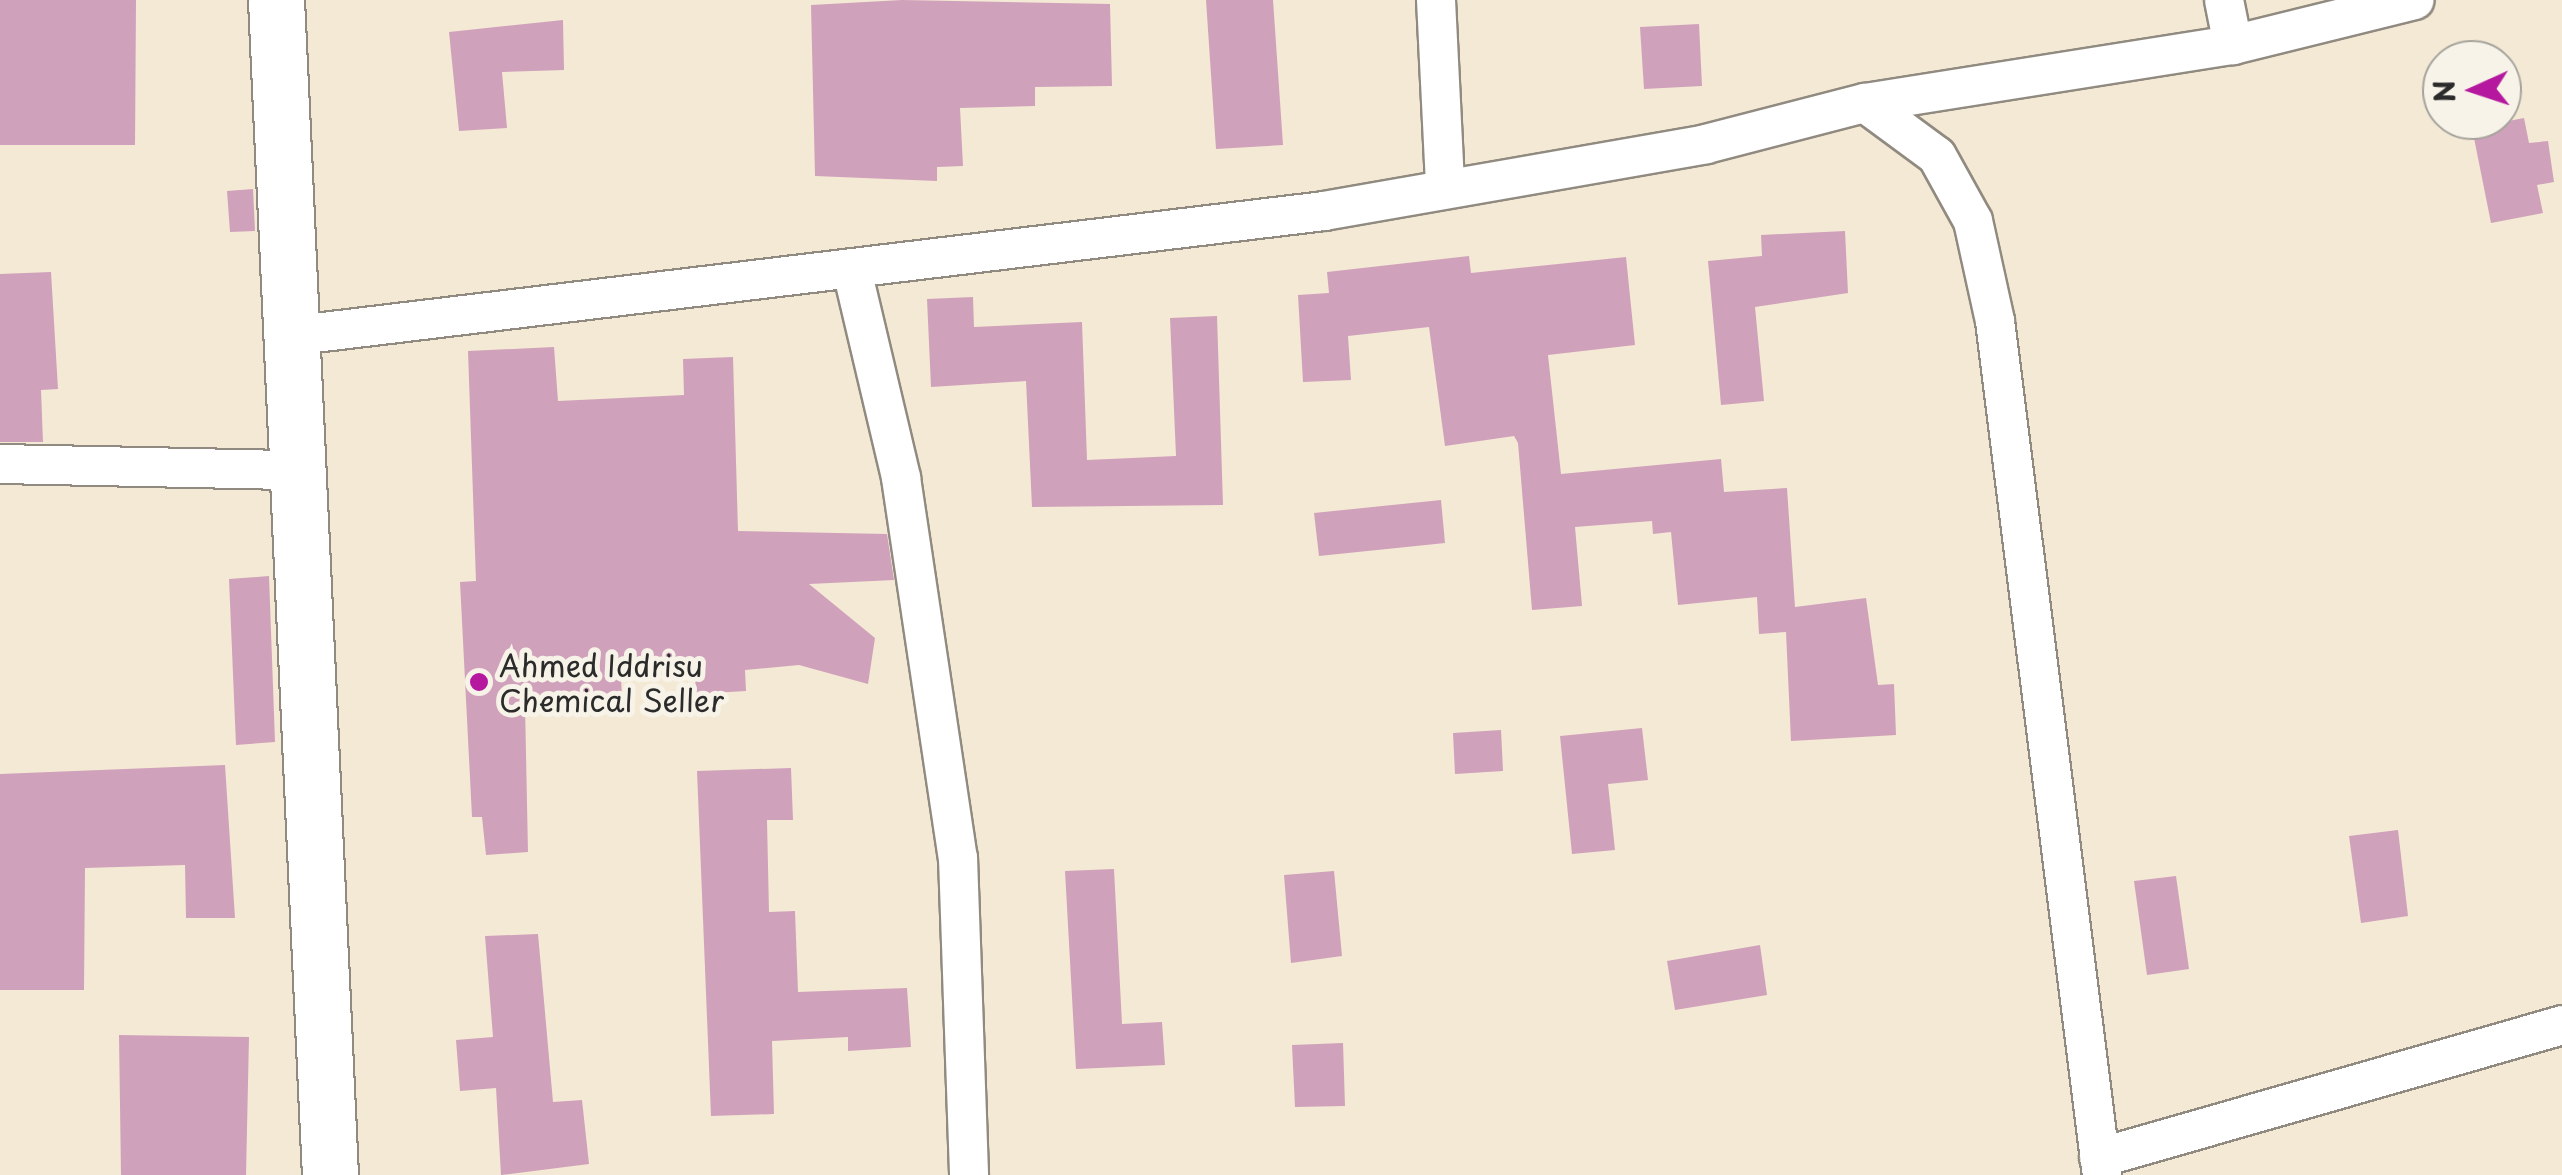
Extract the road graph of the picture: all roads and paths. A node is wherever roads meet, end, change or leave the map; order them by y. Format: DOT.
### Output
graph roads {
  1 [pos="276,0"];
  2 [pos="1436,0"];
  3 [pos="2224,0"];
  4 [pos="2415,0"];
  5 [pos="2233,45"];
  6 [pos="1865,102"];
  7 [pos="1445,183"];
  8 [pos="852,270"];
  9 [pos="290,336"];
  10 [pos="0,464"];
  11 [pos="298,470"];
  12 [pos="2562,1025"];
  13 [pos="2101,1166"];
  14 [pos="330,1175"];
  15 [pos="969,1175"];
  1 -- 9 [label="main road"];
  2 -- 7 [label="street"];
  3 -- 5 [label="street"];
  4 -- 5 [label="street"];
  5 -- 6 [label="street"];
  6 -- 7 [label="street"];
  6 -- 13 [label="street"];
  7 -- 8 [label="street"];
  8 -- 9 [label="street"];
  8 -- 15 [label="street"];
  9 -- 11 [label="main road"];
  10 -- 11 [label="street"];
  11 -- 14 [label="main road"];
  12 -- 13 [label="street"];
}
